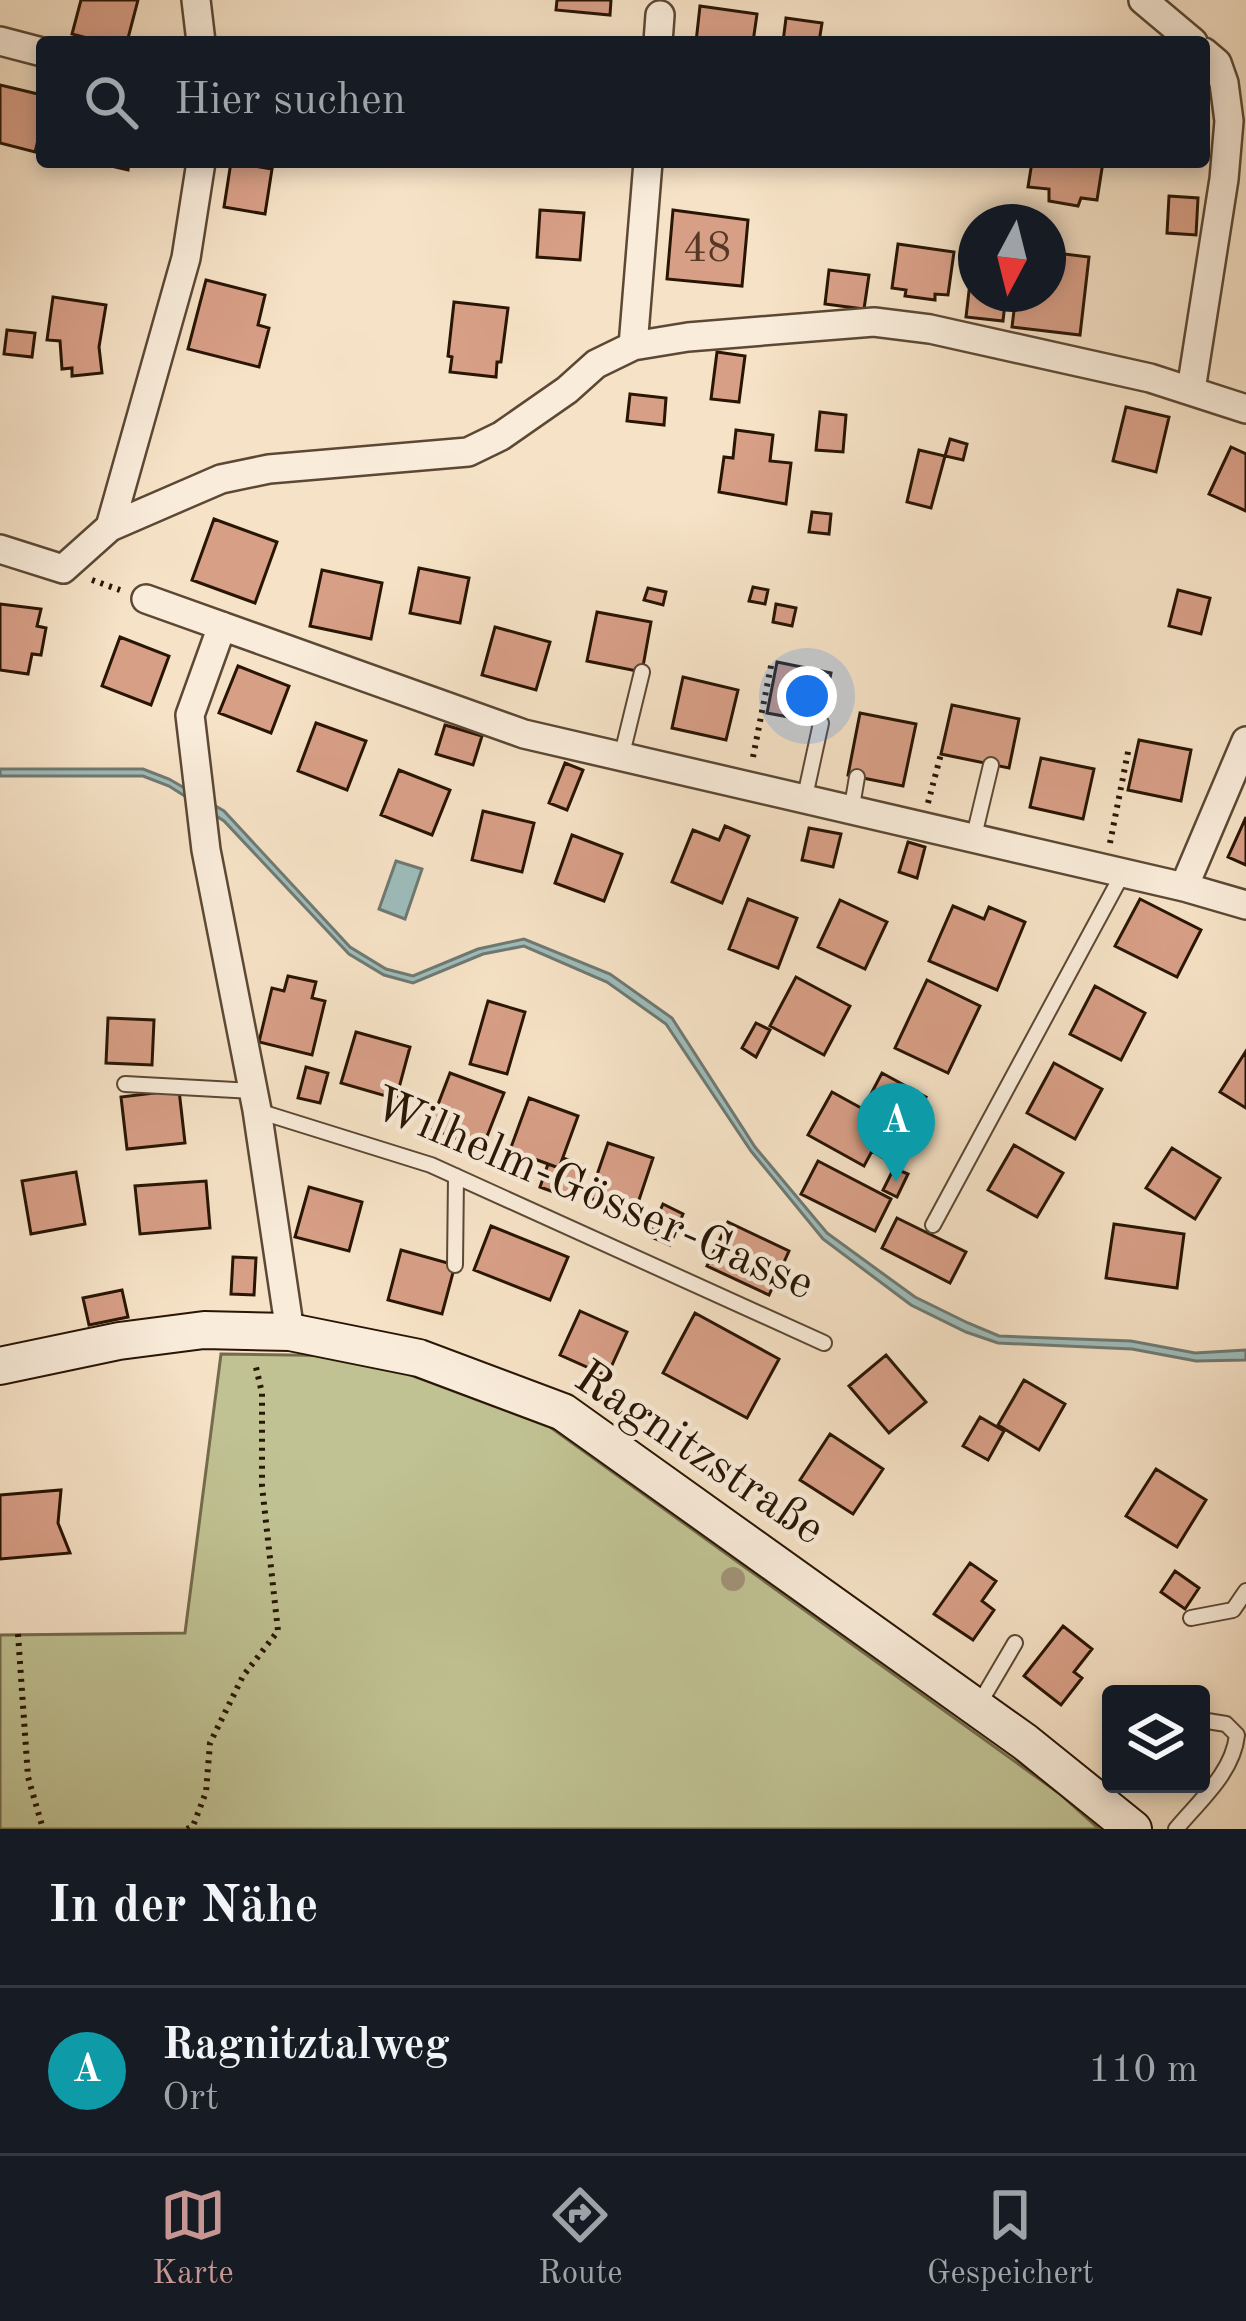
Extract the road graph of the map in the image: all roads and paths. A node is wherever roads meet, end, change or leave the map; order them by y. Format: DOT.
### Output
graph roads {
  1 [pos="196,0"];
  2 [pos="1143,0"];
  3 [pos="200,36"];
  4 [pos="1185,36"];
  5 [pos="0,41"];
  6 [pos="36,50"];
  7 [pos="1210,57"];
  8 [pos="200,168"];
  9 [pos="648,168"];
  10 [pos="633,346"];
  11 [pos="1191,390"];
  12 [pos="1246,409"];
  13 [pos="110,527"];
  14 [pos="0,549"];
  15 [pos="63,569"];
  16 [pos="146,599"];
  17 [pos="222,626"];
  18 [pos="772,661"];
  19 [pos="642,672"];
  20 [pos="821,723"];
  21 [pos="1246,741"];
  22 [pos="1129,747"];
  23 [pos="941,754"];
  24 [pos="622,758"];
  25 [pos="991,764"];
  26 [pos="857,777"];
  27 [pos="746,788"];
  28 [pos="804,801"];
  29 [pos="851,812"];
  30 [pos="922,829"];
  31 [pos="973,840"];
  32 [pos="1114,872"];
  33 [pos="1184,887"];
  34 [pos="1246,905"];
  35 [pos="125,1084"];
  36 [pos="255,1101"];
  37 [pos="456,1176"];
  38 [pos="933,1225"];
  39 [pos="455,1265"];
  40 [pos="248,1331"];
  41 [pos="290,1332"];
  42 [pos="824,1343"];
  43 [pos="0,1366"];
  44 [pos="1246,1591"];
  45 [pos="1191,1618"];
  46 [pos="19,1634"];
  47 [pos="1015,1643"];
  48 [pos="977,1708"];
  49 [pos="1210,1721"];
  50 [pos="1210,1789"];
  51 [pos="1207,1793"];
  52 [pos="190,1827"];
  53 [pos="43,1829"];
  54 [pos="202,1829"];
  55 [pos="1133,1829"];
  56 [pos="1176,1829"];
  1 -- 3 [label="street"];
  2 -- 4 [label="street"];
  5 -- 6 [label="street"];
  7 -- 11 [label="street"];
  8 -- 13 [label="street"];
  9 -- 10 [label="street"];
  10 -- 11 [label="street"];
  10 -- 13 [label="street"];
  11 -- 12 [label="street"];
  13 -- 15 [label="street"];
  14 -- 15 [label="street"];
  15 -- 16 [label="path"];
  16 -- 17 [label="street"];
  17 -- 24 [label="street"];
  17 -- 36 [label="street"];
  18 -- 27 [label="path"];
  19 -- 24 [label="lane"];
  20 -- 28 [label="lane"];
  21 -- 33 [label="street"];
  22 -- 32 [label="path"];
  23 -- 30 [label="path"];
  24 -- 27 [label="street"];
  25 -- 31 [label="lane"];
  26 -- 29 [label="lane"];
  27 -- 28 [label="street"];
  28 -- 29 [label="street"];
  29 -- 30 [label="street"];
  30 -- 31 [label="street"];
  31 -- 32 [label="street"];
  32 -- 33 [label="street"];
  32 -- 38 [label="lane"];
  33 -- 34 [label="street"];
  35 -- 36 [label="lane, Wilhelm-Gösser-Gasse"];
  36 -- 37 [label="lane, Wilhelm-Gösser-Gasse"];
  36 -- 41 [label="street"];
  37 -- 39 [label="lane"];
  37 -- 42 [label="lane, Wilhelm-Gösser-Gasse"];
  40 -- 41 [label="main road, Ragnitzstraße"];
  40 -- 43 [label="main road, Ragnitzstraße"];
  40 -- 52 [label="path"];
  41 -- 48 [label="main road, Ragnitzstraße"];
  44 -- 45 [label="lane"];
  46 -- 53 [label="path"];
  47 -- 48 [label="lane"];
  48 -- 55 [label="main road, Ragnitzstraße"];
  49 -- 50 [label="lane"];
  51 -- 56 [label="lane"];
  52 -- 54 [label="path"];
}
